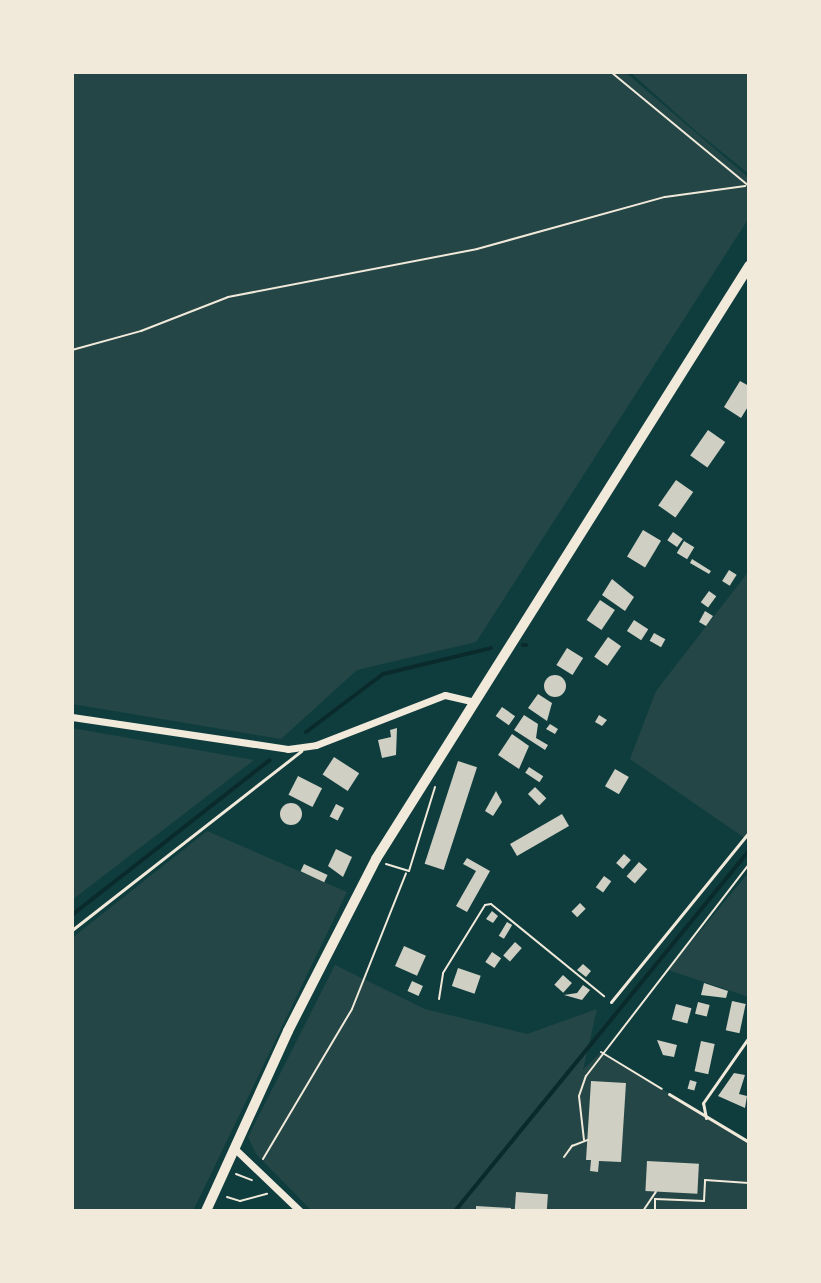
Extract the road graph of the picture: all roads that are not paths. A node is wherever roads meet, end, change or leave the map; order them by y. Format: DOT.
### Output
graph roads {
  1 [pos="749,266"];
  2 [pos="472,701"];
  3 [pos="72,717"];
  4 [pos="303,748"];
  5 [pos="749,832"];
  6 [pos="72,930"];
  7 [pos="611,1002"];
  8 [pos="749,1037"];
  9 [pos="669,1094"];
  10 [pos="706,1118"];
  11 [pos="749,1142"];
  12 [pos="234,1148"];
  13 [pos="206,1211"];
  14 [pos="300,1211"];
  1 -- 2 [label="main road"];
  2 -- 4 [label="street"];
  2 -- 12 [label="main road"];
  3 -- 4 [label="street"];
  4 -- 6 [label="lane"];
  5 -- 7 [label="lane"];
  8 -- 10 [label="lane"];
  9 -- 10 [label="lane"];
  10 -- 11 [label="lane"];
  12 -- 13 [label="main road"];
  12 -- 14 [label="street"];
}
